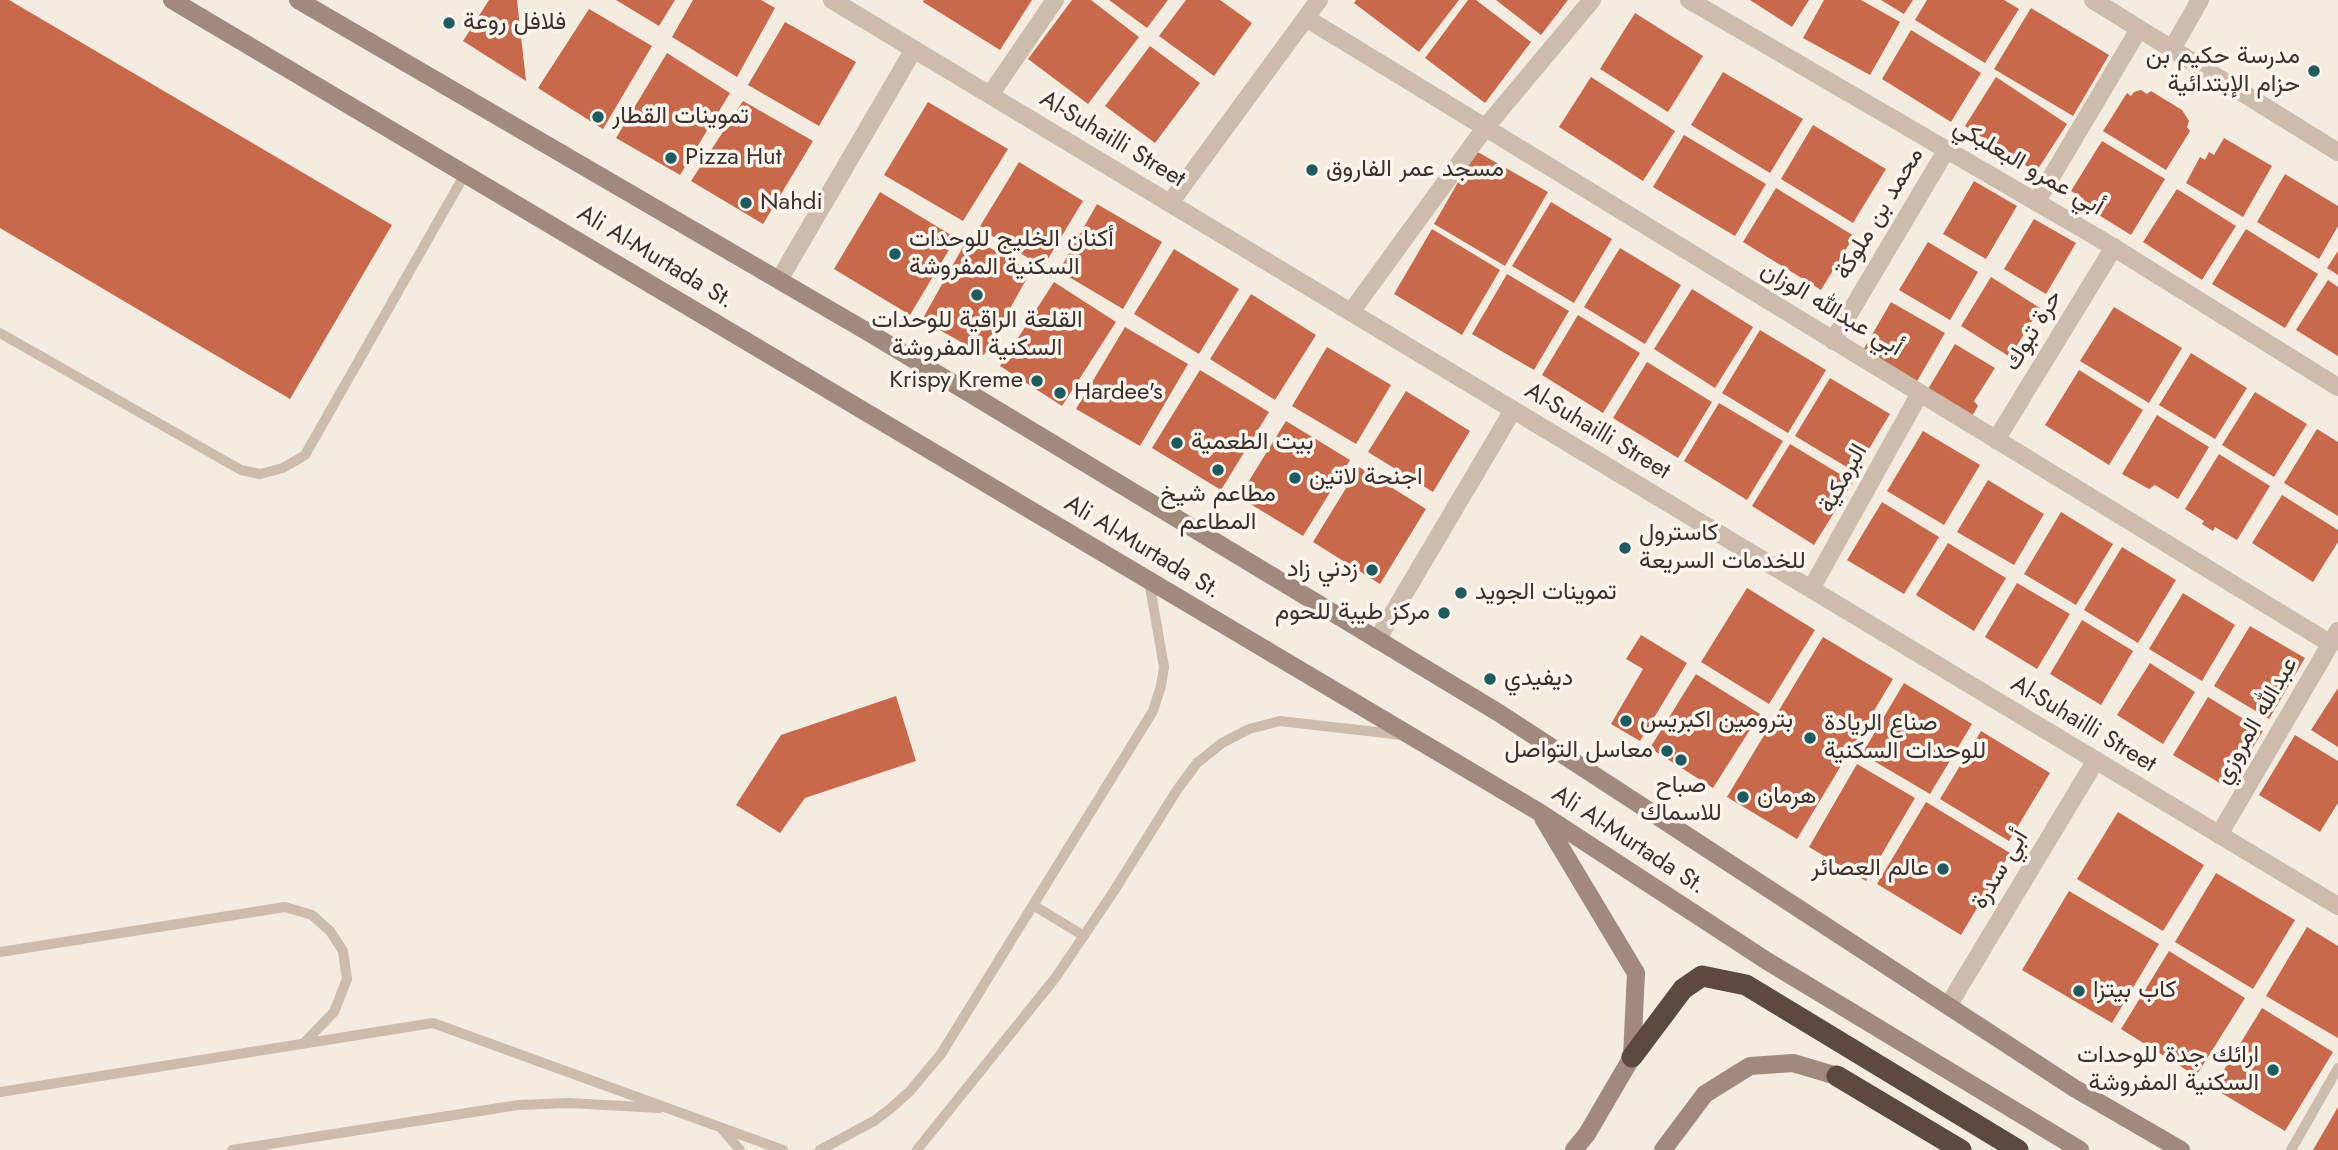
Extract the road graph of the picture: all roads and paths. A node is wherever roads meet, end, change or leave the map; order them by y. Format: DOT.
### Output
graph roads {
  1 [pos="172,0"];
  2 [pos="298,0"];
  3 [pos="832,0"];
  4 [pos="1055,0"];
  5 [pos="1319,0"];
  6 [pos="1592,0"];
  7 [pos="1689,0"];
  8 [pos="2093,0"];
  9 [pos="2200,0"];
  10 [pos="1306,18"];
  11 [pos="2139,29"];
  12 [pos="914,49"];
  13 [pos="2172,49"];
  14 [pos="990,95"];
  15 [pos="1485,128"];
  16 [pos="1947,149"];
  17 [pos="2338,152"];
  18 [pos="465,174"];
  19 [pos="2037,201"];
  20 [pos="1170,203"];
  21 [pos="2114,247"];
  22 [pos="779,281"];
  23 [pos="1350,312"];
  24 [pos="0,332"];
  25 [pos="1833,341"];
  26 [pos="2338,387"];
  27 [pos="1920,393"];
  28 [pos="1513,410"];
  29 [pos="1996,440"];
  30 [pos="1149,580"];
  31 [pos="1811,589"];
  32 [pos="2334,638"];
  33 [pos="1377,640"];
  34 [pos="1412,737"];
  35 [pos="2096,761"];
  36 [pos="1539,812"];
  37 [pos="2219,835"];
  38 [pos="1033,905"];
  39 [pos="2338,906"];
  40 [pos="1084,936"];
  41 [pos="0,952"];
  42 [pos="1948,1006"];
  43 [pos="303,1044"];
  44 [pos="1632,1057"];
  45 [pos="2338,1068"];
  46 [pos="1837,1076"];
  47 [pos="0,1092"];
  48 [pos="670,1109"];
  49 [pos="720,1127"];
  50 [pos="1586,1142"];
  51 [pos="232,1150"];
  52 [pos="740,1150"];
  53 [pos="783,1150"];
  54 [pos="820,1150"];
  55 [pos="917,1150"];
  56 [pos="1574,1150"];
  57 [pos="1664,1150"];
  58 [pos="1961,1150"];
  59 [pos="2018,1150"];
  60 [pos="2080,1150"];
  61 [pos="2181,1150"];
  62 [pos="2291,1150"];
  1 -- 18 [label="main road, Ali Al-Murtada St."];
  2 -- 22 [label="main road, Ali Al-Murtada St."];
  3 -- 12 [label="street, Al-Suhailli Street"];
  4 -- 14 [label="street"];
  5 -- 10 [label="street"];
  6 -- 15 [label="street"];
  7 -- 16 [label="street, أبي عمرو البعلبكي"];
  8 -- 11 [label="street"];
  9 -- 13 [label="street"];
  10 -- 15 [label="street, أبي عبدالله الوزان"];
  10 -- 20 [label="street"];
  11 -- 13 [label="street"];
  11 -- 19 [label="street"];
  12 -- 14 [label="street, Al-Suhailli Street"];
  12 -- 22 [label="street"];
  13 -- 17 [label="street"];
  14 -- 20 [label="street, Al-Suhailli Street"];
  15 -- 23 [label="street"];
  15 -- 25 [label="street, أبي عبدالله الوزان"];
  16 -- 19 [label="street, أبي عمرو البعلبكي"];
  16 -- 25 [label="street, محمد بن ملوكة"];
  18 -- 24 [label="lane"];
  18 -- 30 [label="main road, Ali Al-Murtada St."];
  19 -- 21 [label="street, أبي عمرو البعلبكي"];
  20 -- 23 [label="street, Al-Suhailli Street"];
  21 -- 26 [label="street, أبي عمرو البعلبكي"];
  21 -- 29 [label="street, حرة تبوك"];
  22 -- 33 [label="main road, Ali Al-Murtada St."];
  23 -- 28 [label="street, Al-Suhailli Street"];
  25 -- 27 [label="street, أبي عبدالله الوزان"];
  27 -- 29 [label="street, أبي عبدالله الوزان"];
  27 -- 31 [label="street, البرمكية"];
  28 -- 31 [label="street, Al-Suhailli Street"];
  28 -- 33 [label="street"];
  29 -- 32 [label="street, أبي عبدالله الوزان"];
  30 -- 34 [label="main road, Ali Al-Murtada St."];
  30 -- 38 [label="lane"];
  31 -- 35 [label="street, Al-Suhailli Street"];
  32 -- 37 [label="street, عبدالله المروزي"];
  33 -- 42 [label="main road, Ali Al-Murtada St."];
  34 -- 36 [label="main road, Ali Al-Murtada St."];
  34 -- 40 [label="lane"];
  35 -- 37 [label="street, Al-Suhailli Street"];
  35 -- 42 [label="street, أبي سدرة"];
  36 -- 44 [label="main road"];
  36 -- 60 [label="main road, Ali Al-Murtada St."];
  37 -- 39 [label="street, Al-Suhailli Street"];
  38 -- 40 [label="lane"];
  38 -- 54 [label="lane"];
  40 -- 55 [label="lane"];
  41 -- 43 [label="lane"];
  42 -- 61 [label="main road, Ali Al-Murtada St."];
  43 -- 47 [label="lane"];
  43 -- 48 [label="lane"];
  44 -- 50 [label="main road"];
  44 -- 59 [label="highway"];
  45 -- 62 [label="lane"];
  46 -- 57 [label="main road"];
  46 -- 58 [label="highway"];
  48 -- 49 [label="lane"];
  48 -- 51 [label="lane"];
  49 -- 52 [label="lane"];
  49 -- 53 [label="lane"];
  50 -- 56 [label="main road"];
}
